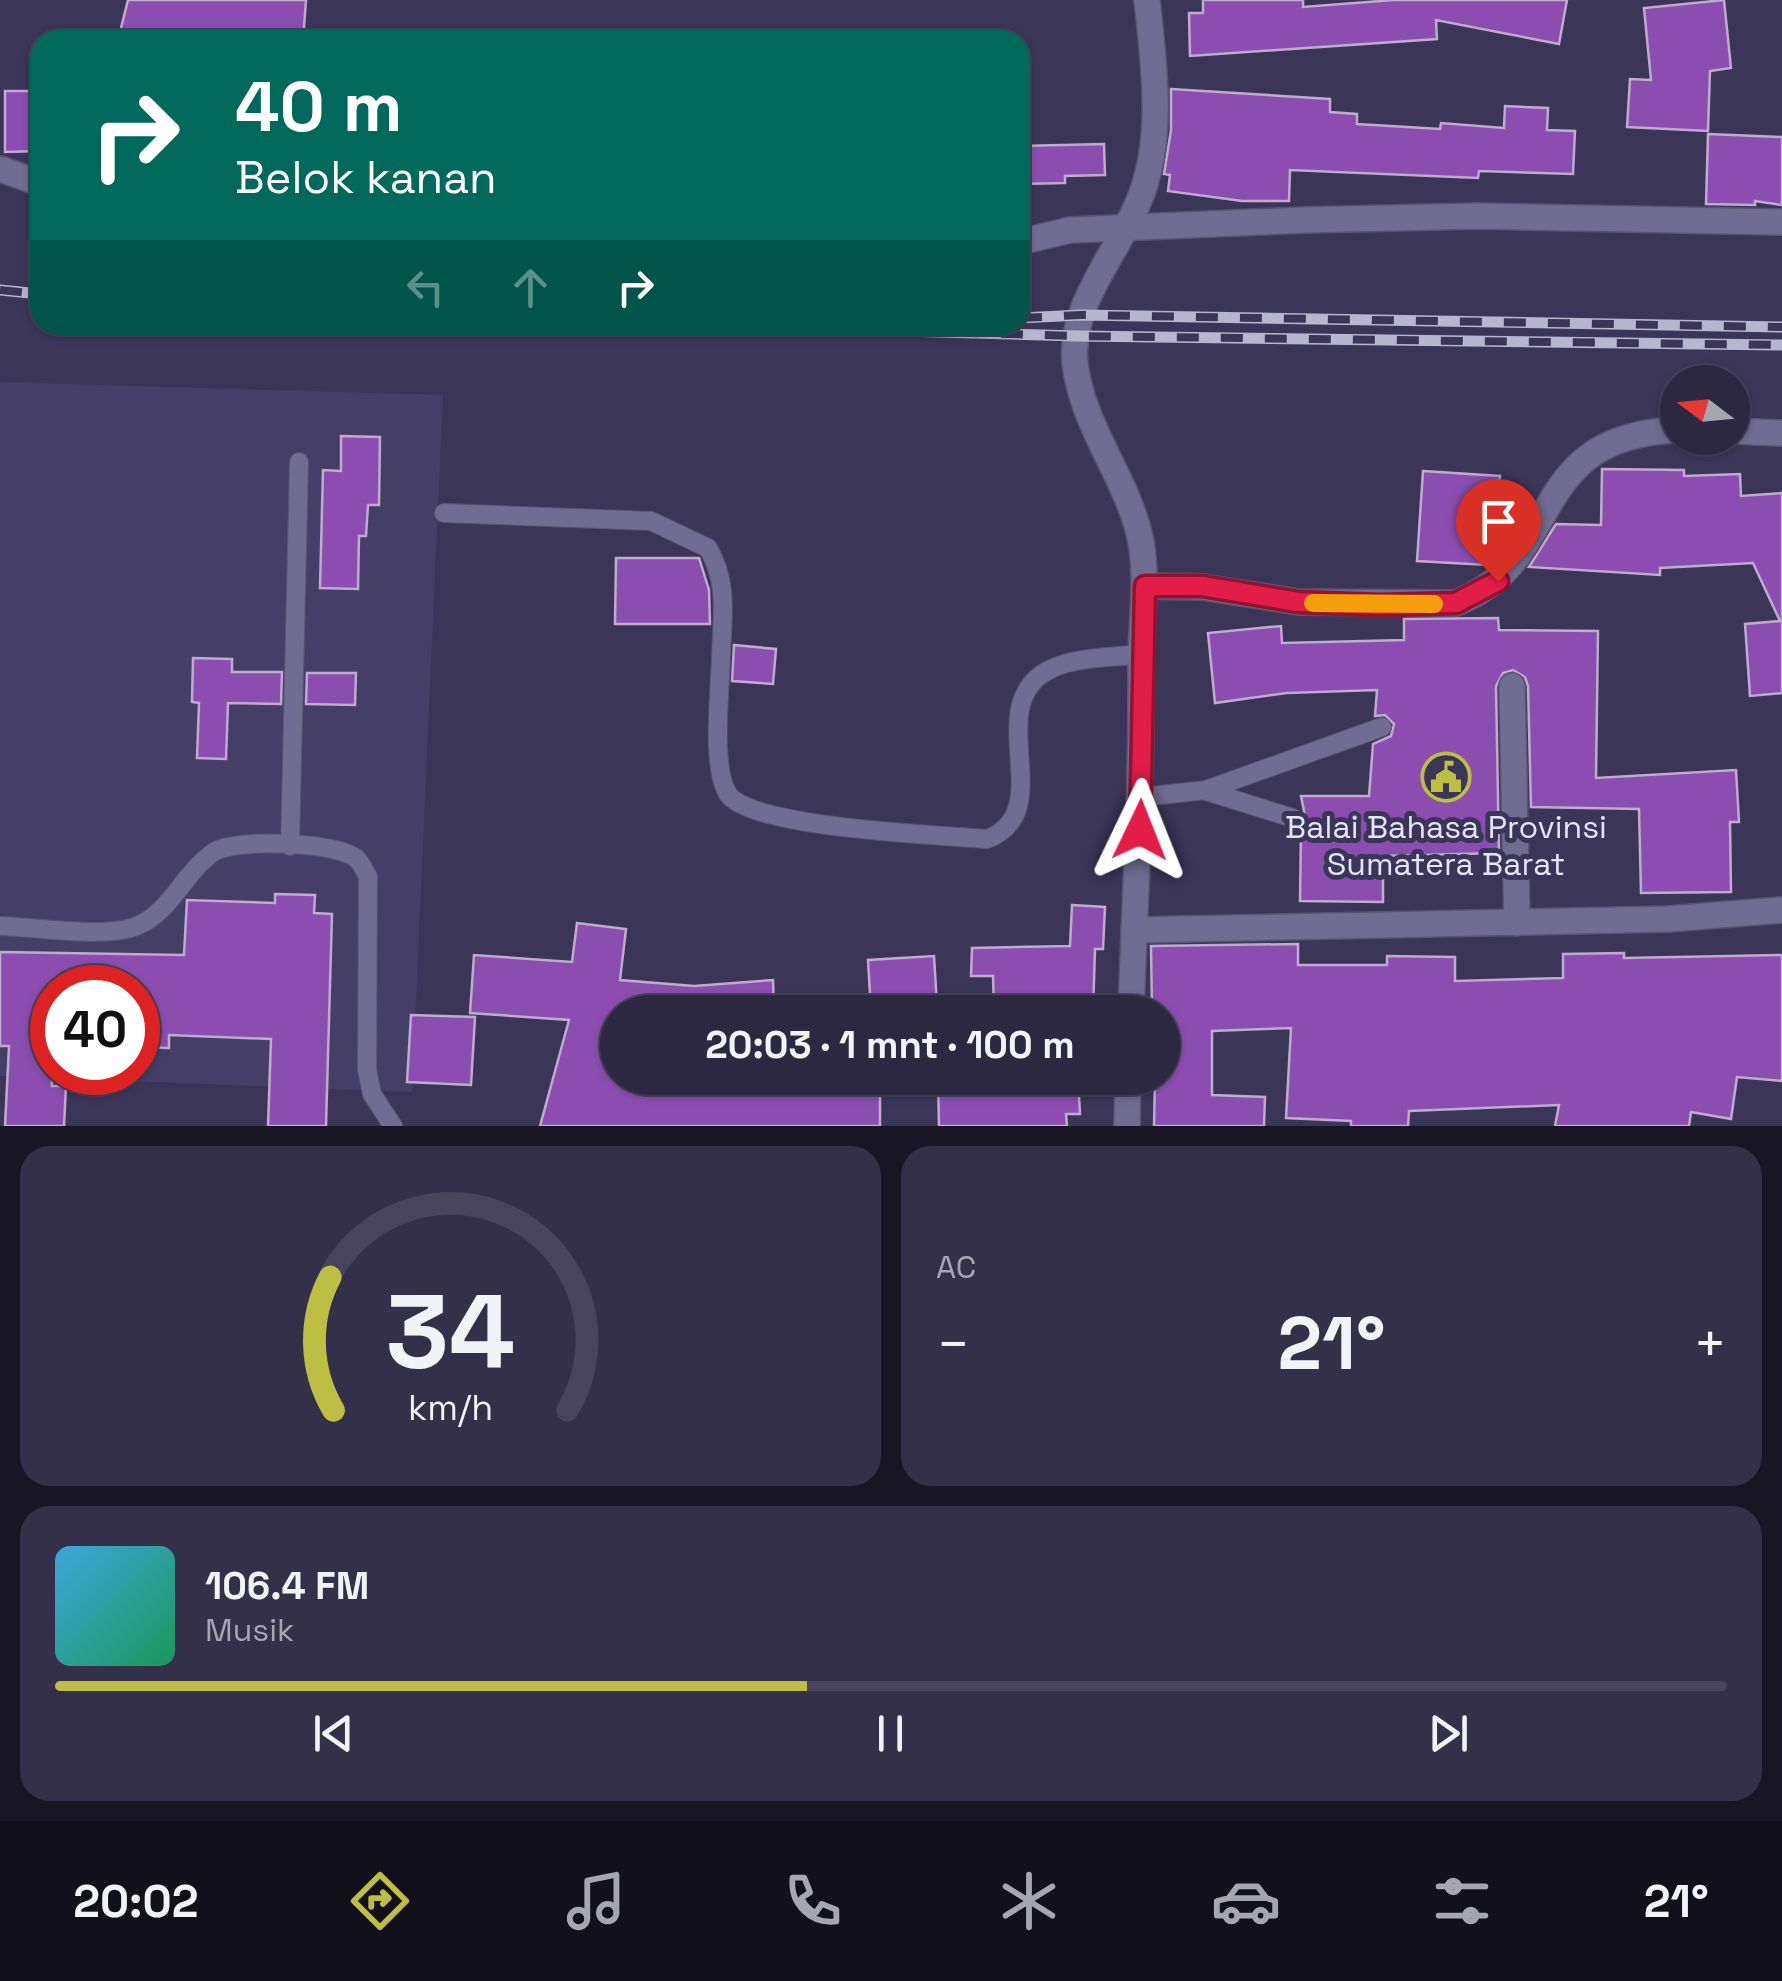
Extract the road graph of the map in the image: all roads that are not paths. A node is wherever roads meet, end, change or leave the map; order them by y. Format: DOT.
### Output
graph roads {
  1 [pos="1146,0"];
  2 [pos="0,169"];
  3 [pos="30,180"];
  4 [pos="1782,222"];
  5 [pos="1124,230"];
  6 [pos="1030,240"];
  7 [pos="1660,431"];
  8 [pos="1750,432"];
  9 [pos="1782,434"];
  10 [pos="299,462"];
  11 [pos="444,514"];
  12 [pos="1145,586"];
  13 [pos="1142,654"];
  14 [pos="1512,686"];
  15 [pos="1382,728"];
  16 [pos="1206,790"];
  17 [pos="1142,797"];
  18 [pos="1293,818"];
  19 [pos="290,846"];
  20 [pos="1782,910"];
  21 [pos="1517,923"];
  22 [pos="0,926"];
  23 [pos="1134,930"];
  24 [pos="1131,995"];
  25 [pos="1128,1095"];
  26 [pos="393,1126"];
  27 [pos="1127,1126"];
  1 -- 5 [label="street"];
  2 -- 3 [label="street"];
  4 -- 5 [label="street"];
  5 -- 6 [label="street"];
  5 -- 12 [label="street"];
  7 -- 12 [label="street"];
  8 -- 9 [label="street"];
  10 -- 19 [label="lane"];
  11 -- 13 [label="lane"];
  12 -- 13 [label="street"];
  13 -- 17 [label="street"];
  14 -- 21 [label="street"];
  15 -- 16 [label="lane"];
  16 -- 17 [label="lane"];
  16 -- 18 [label="lane"];
  17 -- 23 [label="street"];
  19 -- 22 [label="lane"];
  19 -- 26 [label="lane"];
  20 -- 21 [label="street"];
  21 -- 23 [label="street"];
  23 -- 24 [label="street"];
  25 -- 27 [label="street"];
}
